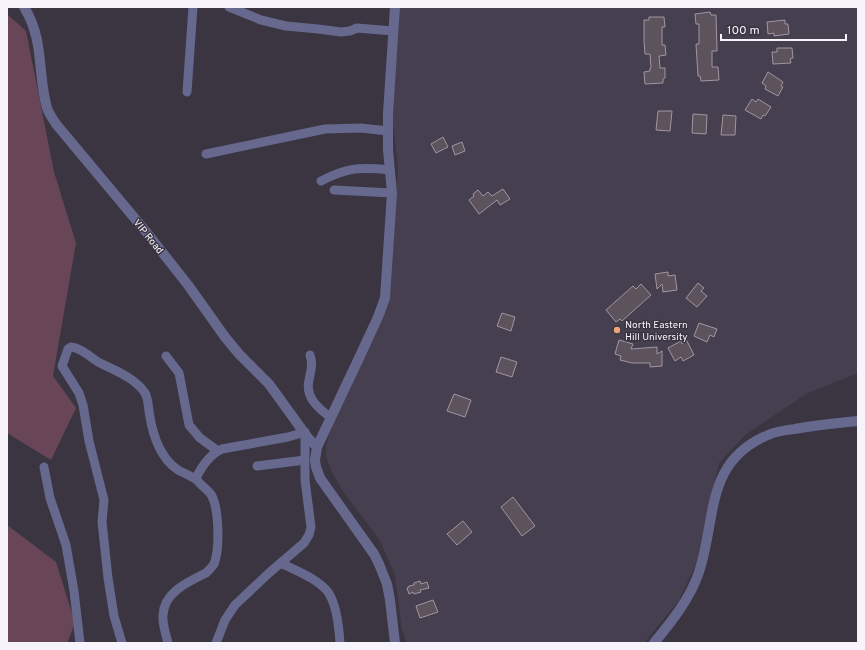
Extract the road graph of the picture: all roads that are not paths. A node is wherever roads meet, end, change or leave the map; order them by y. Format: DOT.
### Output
graph roads {
  1 [pos="24,7"];
  2 [pos="193,7"];
  3 [pos="229,7"];
  4 [pos="395,7"];
  5 [pos="393,31"];
  6 [pos="187,92"];
  7 [pos="388,131"];
  8 [pos="206,154"];
  9 [pos="390,170"];
  10 [pos="321,181"];
  11 [pos="334,190"];
  12 [pos="392,193"];
  13 [pos="310,354"];
  14 [pos="166,356"];
  15 [pos="330,416"];
  16 [pos="858,421"];
  17 [pos="305,432"];
  18 [pos="316,447"];
  19 [pos="218,451"];
  20 [pos="305,460"];
  21 [pos="257,466"];
  22 [pos="44,467"];
  23 [pos="197,480"];
  24 [pos="281,563"];
  25 [pos="80,643"];
  26 [pos="122,643"];
  27 [pos="168,643"];
  28 [pos="216,643"];
  29 [pos="340,643"];
  30 [pos="394,643"];
  31 [pos="654,643"];
  1 -- 17 [label="street, VIP Road"];
  2 -- 6 [label="street"];
  3 -- 5 [label="street"];
  4 -- 5 [label="street"];
  5 -- 7 [label="street"];
  7 -- 8 [label="street"];
  7 -- 9 [label="street"];
  9 -- 10 [label="street"];
  9 -- 12 [label="street"];
  11 -- 12 [label="street"];
  12 -- 15 [label="street"];
  13 -- 15 [label="street"];
  14 -- 19 [label="street"];
  15 -- 18 [label="street"];
  16 -- 31 [label="street"];
  17 -- 18 [label="street, VIP Road"];
  17 -- 19 [label="street"];
  17 -- 20 [label="street"];
  18 -- 30 [label="street"];
  19 -- 23 [label="street"];
  20 -- 21 [label="street"];
  20 -- 24 [label="street"];
  22 -- 25 [label="street"];
  23 -- 26 [label="street"];
  23 -- 27 [label="street"];
  24 -- 28 [label="street"];
  24 -- 29 [label="street"];
}
